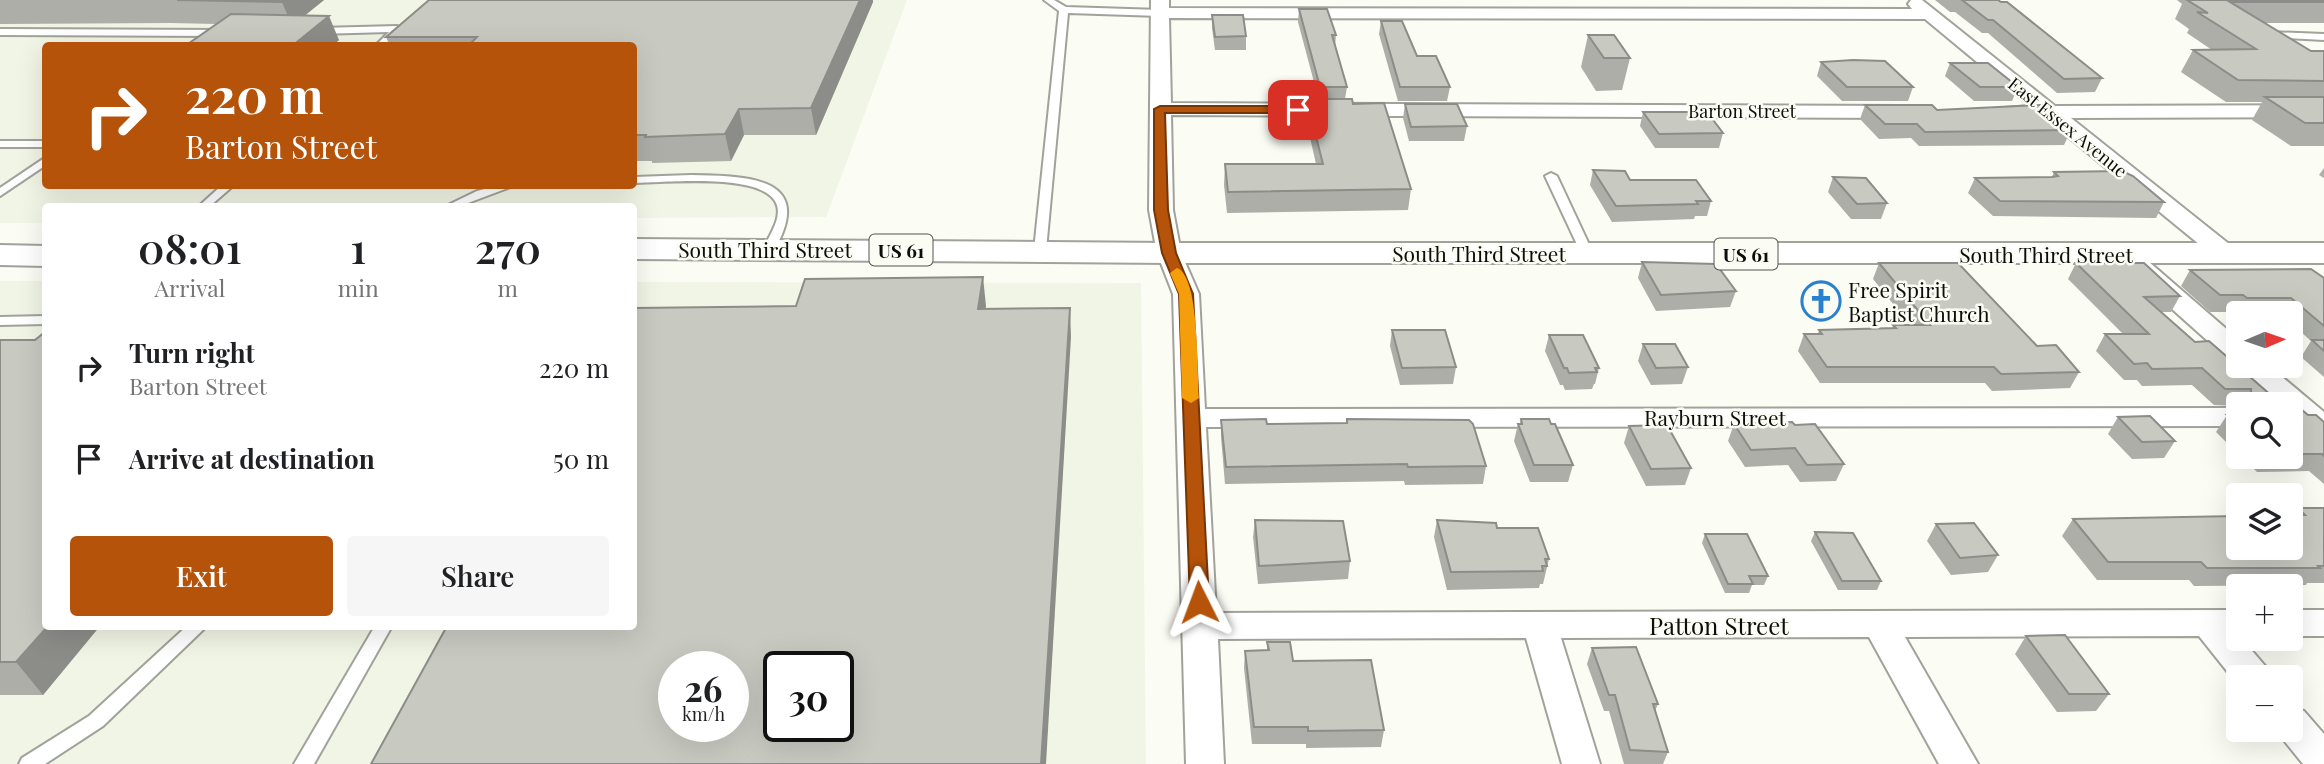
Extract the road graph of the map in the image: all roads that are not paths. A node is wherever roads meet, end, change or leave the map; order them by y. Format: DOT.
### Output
graph roads {
  1 [pos="1048,0"];
  2 [pos="1912,0"];
  3 [pos="1160,6"];
  4 [pos="1064,10"];
  5 [pos="1929,14"];
  6 [pos="306,31"];
  7 [pos="0,32"];
  8 [pos="228,33"];
  9 [pos="241,33"];
  10 [pos="2268,35"];
  11 [pos="2324,37"];
  12 [pos="215,42"];
  13 [pos="383,42"];
  14 [pos="1160,109"];
  15 [pos="2324,111"];
  16 [pos="1924,112"];
  17 [pos="1994,112"];
  18 [pos="2049,112"];
  19 [pos="0,144"];
  20 [pos="42,144"];
  21 [pos="42,163"];
  22 [pos="1551,176"];
  23 [pos="637,180"];
  24 [pos="224,189"];
  25 [pos="496,189"];
  26 [pos="0,193"];
  27 [pos="207,203"];
  28 [pos="459,203"];
  29 [pos="637,249"];
  30 [pos="769,249"];
  31 [pos="1040,250"];
  32 [pos="1169,253"];
  33 [pos="1587,253"];
  34 [pos="2225,253"];
  35 [pos="2324,253"];
  36 [pos="2125,254"];
  37 [pos="0,256"];
  38 [pos="42,256"];
  39 [pos="42,320"];
  40 [pos="0,321"];
  41 [pos="2226,342"];
  42 [pos="2266,378"];
  43 [pos="2226,417"];
  44 [pos="1192,418"];
  45 [pos="2312,419"];
  46 [pos="2223,623"];
  47 [pos="2303,623"];
  48 [pos="2324,623"];
  49 [pos="1879,624"];
  50 [pos="1200,626"];
  51 [pos="1540,626"];
  52 [pos="195,630"];
  53 [pos="382,630"];
  54 [pos="2246,665"];
  55 [pos="2303,737"];
  56 [pos="2324,762"];
  57 [pos="29,764"];
  58 [pos="304,764"];
  59 [pos="1205,764"];
  60 [pos="1581,764"];
  61 [pos="1959,764"];
  1 -- 4 [label="lane"];
  2 -- 5 [label="street, East Essex Avenue"];
  3 -- 4 [label="lane"];
  3 -- 5 [label="street"];
  3 -- 14 [label="street"];
  4 -- 31 [label="lane"];
  5 -- 18 [label="street, East Essex Avenue"];
  6 -- 13 [label="lane"];
  7 -- 8 [label="lane"];
  8 -- 9 [label="lane"];
  8 -- 12 [label="lane"];
  10 -- 11 [label="lane"];
  14 -- 16 [label="street, Barton Street"];
  14 -- 32 [label="street"];
  15 -- 18 [label="street"];
  17 -- 18 [label="street"];
  18 -- 34 [label="street, East Essex Avenue"];
  19 -- 20 [label="lane"];
  21 -- 26 [label="lane"];
  22 -- 33 [label="lane"];
  23 -- 30 [label="lane"];
  24 -- 27 [label="lane"];
  25 -- 28 [label="lane"];
  29 -- 30 [label="main road, South Third Street / US 61"];
  30 -- 31 [label="main road, South Third Street / US 61"];
  31 -- 32 [label="main road, South Third Street / US 61"];
  32 -- 33 [label="main road, South Third Street / US 61"];
  32 -- 44 [label="street"];
  33 -- 36 [label="main road, South Third Street / US 61"];
  34 -- 35 [label="main road, South Third Street / US 61"];
  34 -- 36 [label="main road, South Third Street / US 61"];
  36 -- 41 [label="street"];
  37 -- 38 [label="main road"];
  39 -- 40 [label="lane"];
  42 -- 45 [label="street"];
  43 -- 44 [label="street, Rayburn Street"];
  44 -- 50 [label="street"];
  46 -- 49 [label="street, Patton Street"];
  46 -- 54 [label="street"];
  47 -- 48 [label="street"];
  49 -- 51 [label="street, Patton Street"];
  49 -- 61 [label="street"];
  50 -- 51 [label="street, Patton Street"];
  50 -- 59 [label="street"];
  51 -- 60 [label="street"];
  52 -- 57 [label="lane"];
  53 -- 58 [label="lane"];
  55 -- 56 [label="street"];
}
